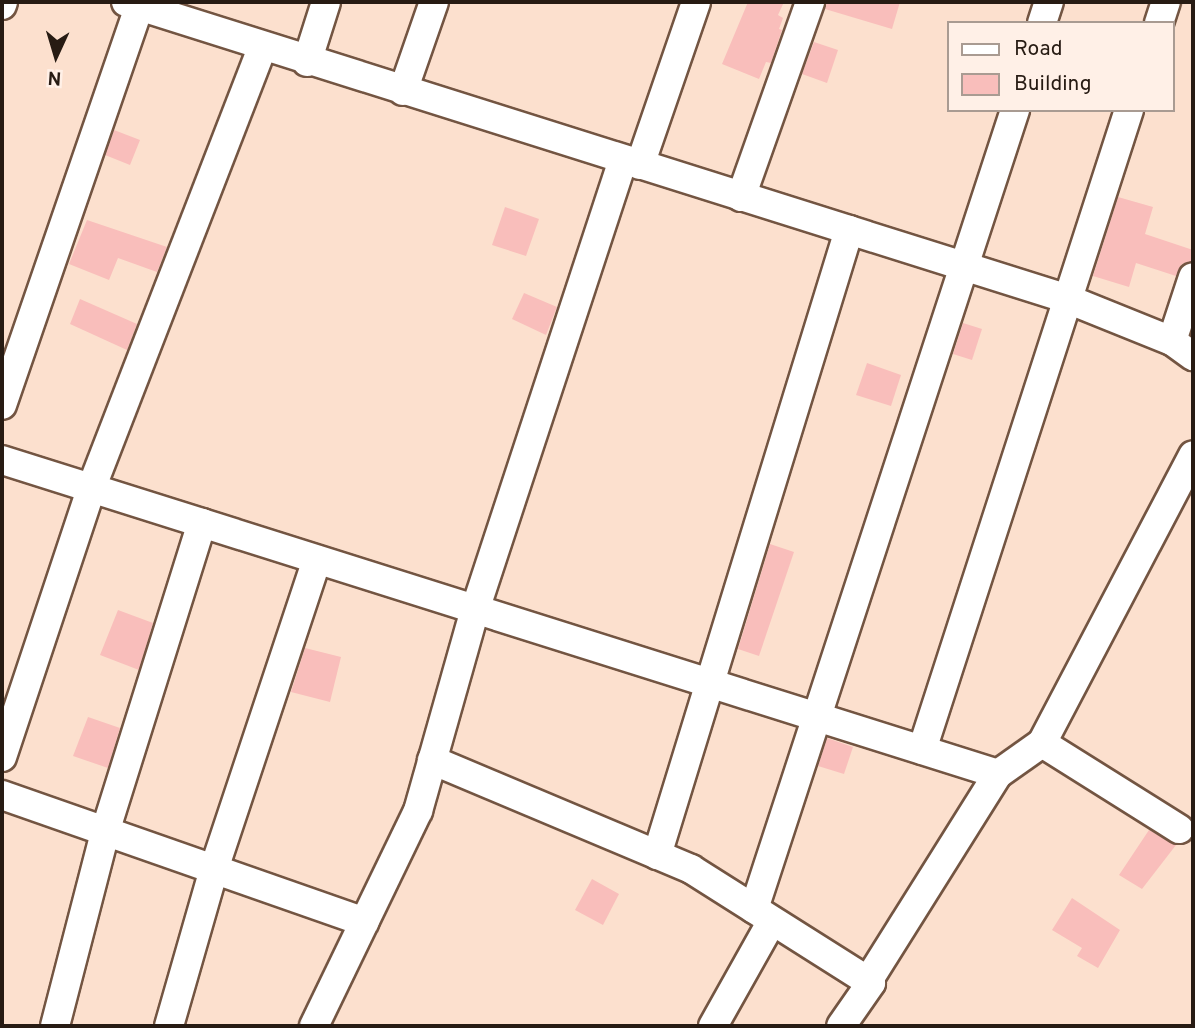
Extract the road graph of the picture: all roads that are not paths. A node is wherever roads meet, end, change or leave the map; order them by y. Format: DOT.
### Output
graph roads {
  1 [pos="326,2"];
  2 [pos="434,2"];
  3 [pos="696,2"];
  4 [pos="810,2"];
  5 [pos="1049,2"];
  6 [pos="1166,2"];
  7 [pos="132,4"];
  8 [pos="1043,21"];
  9 [pos="1160,21"];
  10 [pos="262,47"];
  11 [pos="307,62"];
  12 [pos="403,91"];
  13 [pos="1014,112"];
  14 [pos="1128,112"];
  15 [pos="631,162"];
  16 [pos="741,197"];
  17 [pos="849,230"];
  18 [pos="965,266"];
  19 [pos="1193,277"];
  20 [pos="1065,298"];
  21 [pos="1183,349"];
  22 [pos="2,405"];
  23 [pos="1193,455"];
  24 [pos="2,460"];
  25 [pos="92,489"];
  26 [pos="202,523"];
  27 [pos="317,560"];
  28 [pos="475,610"];
  29 [pos="707,682"];
  30 [pos="818,717"];
  31 [pos="1042,743"];
  32 [pos="922,750"];
  33 [pos="2,757"];
  34 [pos="432,760"];
  35 [pos="998,774"];
  36 [pos="2,795"];
  37 [pos="1179,829"];
  38 [pos="105,832"];
  39 [pos="657,855"];
  40 [pos="214,869"];
  41 [pos="763,915"];
  42 [pos="364,922"];
  43 [pos="868,981"];
  44 [pos="55,1026"];
  45 [pos="169,1026"];
  46 [pos="314,1026"];
  47 [pos="713,1026"];
  48 [pos="841,1026"];
  1 -- 11 [label="street"];
  2 -- 12 [label="street"];
  3 -- 15 [label="street"];
  4 -- 16 [label="street"];
  5 -- 8 [label="street"];
  6 -- 9 [label="street"];
  7 -- 10 [label="street"];
  7 -- 22 [label="street"];
  10 -- 11 [label="street"];
  10 -- 25 [label="street"];
  11 -- 12 [label="street"];
  12 -- 15 [label="street"];
  13 -- 18 [label="street"];
  14 -- 20 [label="street"];
  15 -- 16 [label="street"];
  15 -- 28 [label="street"];
  16 -- 17 [label="street"];
  17 -- 18 [label="street"];
  17 -- 29 [label="street"];
  18 -- 20 [label="street"];
  18 -- 30 [label="street"];
  19 -- 21 [label="street"];
  20 -- 21 [label="street"];
  20 -- 32 [label="street"];
  23 -- 31 [label="street"];
  24 -- 25 [label="street"];
  25 -- 26 [label="street"];
  25 -- 33 [label="street"];
  26 -- 27 [label="street"];
  26 -- 38 [label="street"];
  27 -- 28 [label="street"];
  27 -- 40 [label="street"];
  28 -- 29 [label="street"];
  28 -- 34 [label="street"];
  29 -- 30 [label="street"];
  29 -- 39 [label="street"];
  30 -- 32 [label="street"];
  30 -- 41 [label="street"];
  31 -- 35 [label="street"];
  31 -- 37 [label="street"];
  32 -- 35 [label="street"];
  34 -- 39 [label="street"];
  34 -- 42 [label="street"];
  35 -- 43 [label="street"];
  36 -- 38 [label="street"];
  38 -- 40 [label="street"];
  38 -- 44 [label="street"];
  39 -- 41 [label="street"];
  40 -- 42 [label="street"];
  40 -- 45 [label="street"];
  41 -- 43 [label="street"];
  41 -- 47 [label="street"];
  42 -- 46 [label="street"];
  43 -- 48 [label="street"];
}
